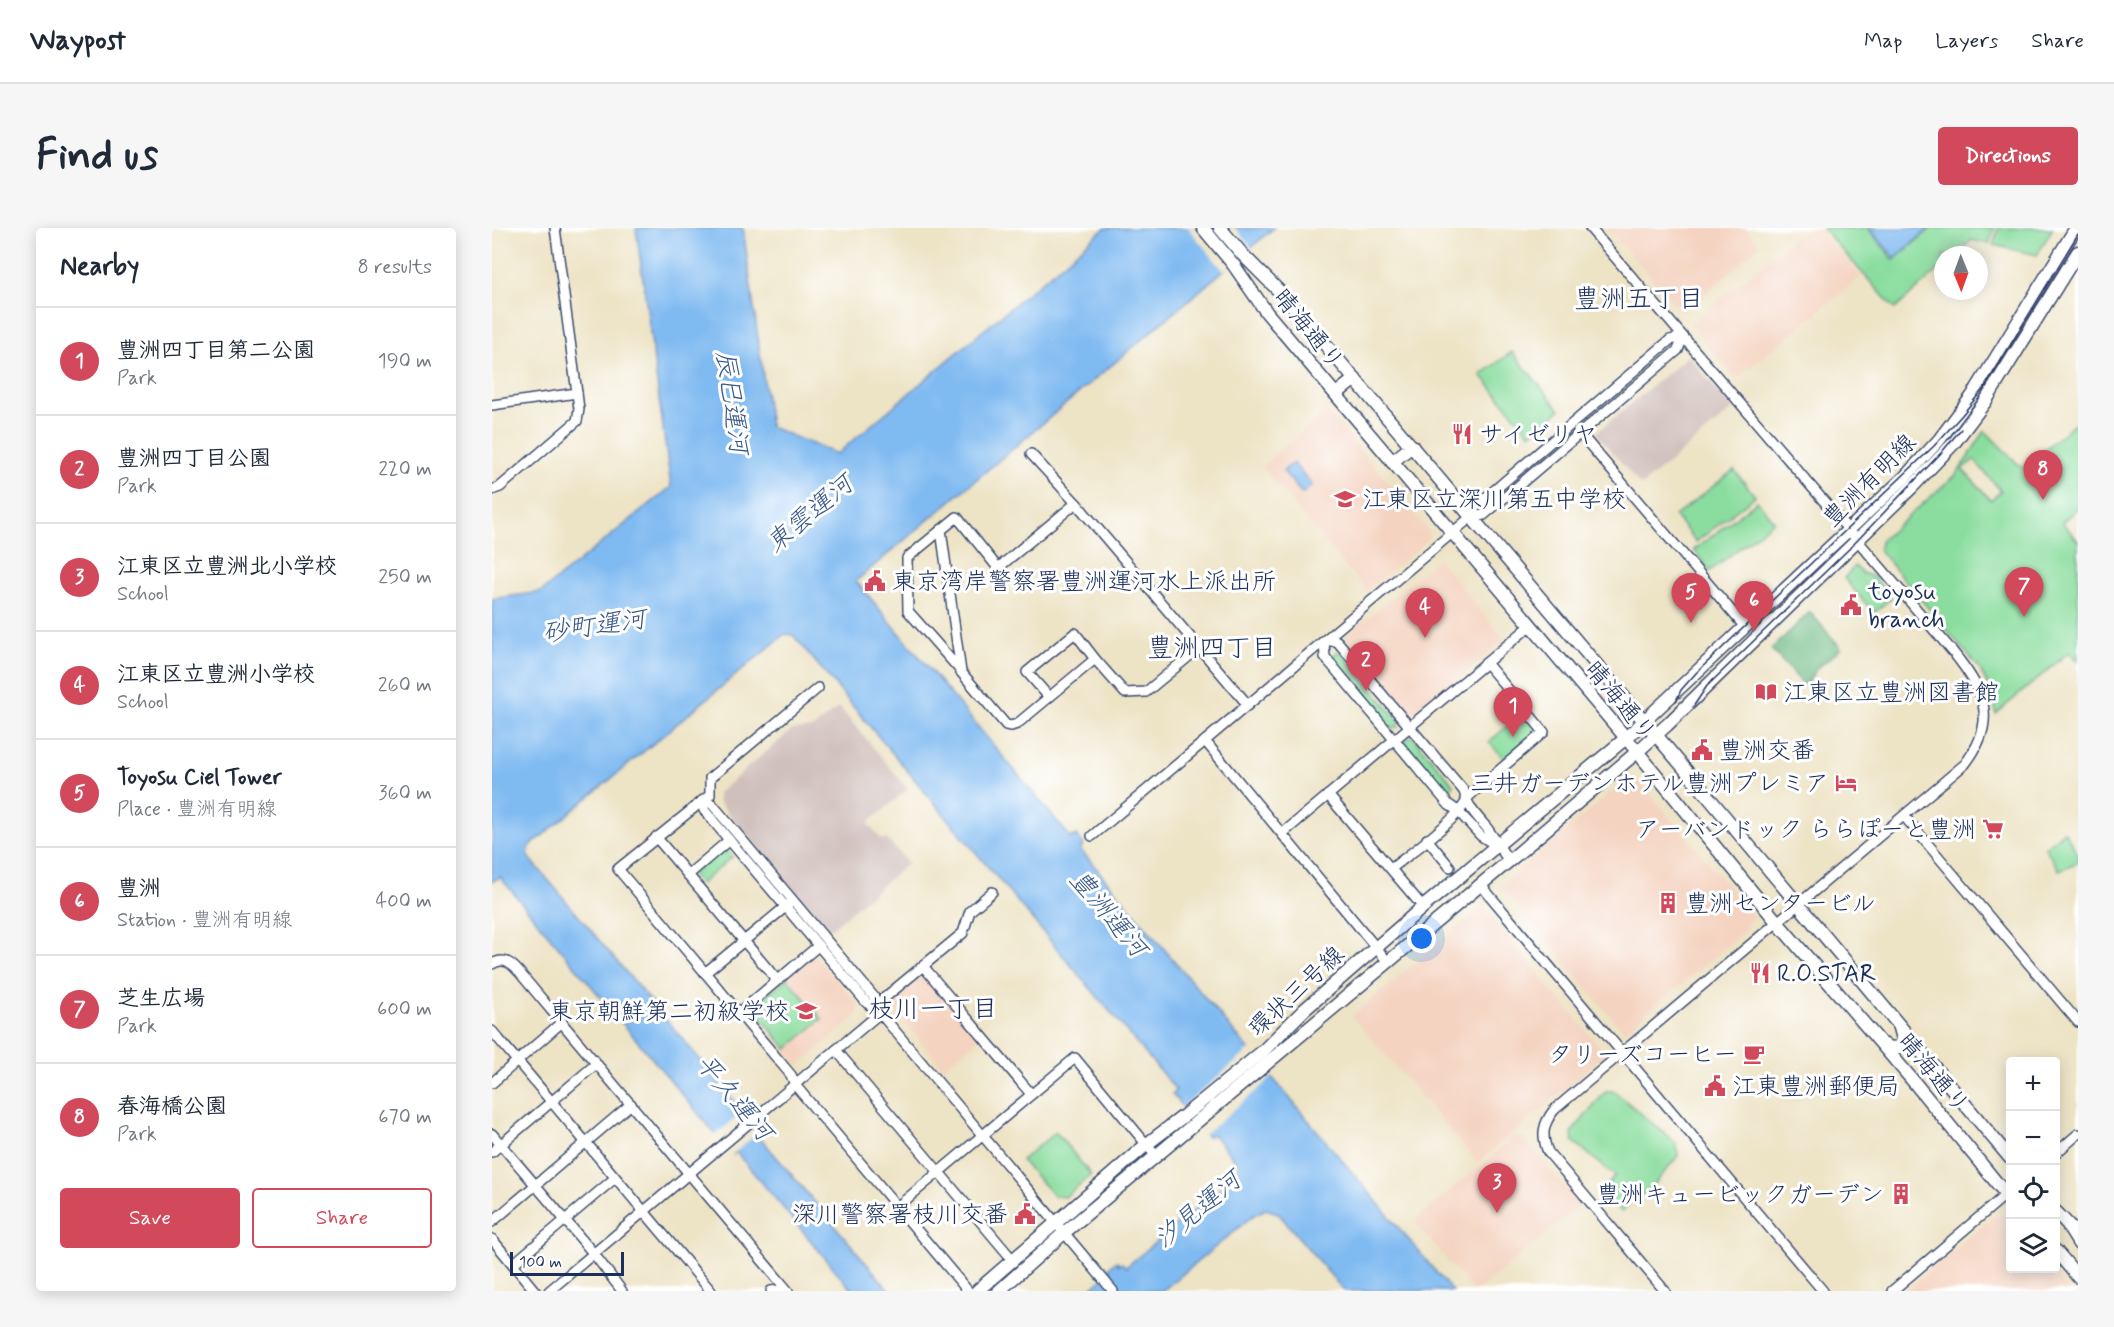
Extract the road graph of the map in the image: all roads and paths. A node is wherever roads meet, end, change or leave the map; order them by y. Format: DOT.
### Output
graph roads {
  1 [pos="555,228"];
  2 [pos="1203,228"];
  3 [pos="1220,228"];
  4 [pos="1590,228"];
  5 [pos="2076,228"];
  6 [pos="2078,252"];
  7 [pos="1238,260"];
  8 [pos="1683,337"];
  9 [pos="1355,379"];
  10 [pos="577,393"];
  11 [pos="1336,394"];
  12 [pos="492,405"];
  13 [pos="1573,424"];
  14 [pos="1581,434"];
  15 [pos="1412,446"];
  16 [pos="1031,454"];
  17 [pos="1392,462"];
  18 [pos="492,490"];
  19 [pos="1076,503"];
  20 [pos="1471,516"];
  21 [pos="941,530"];
  22 [pos="1848,530"];
  23 [pos="1452,533"];
  24 [pos="1857,541"];
  25 [pos="1530,626"];
  26 [pos="1745,627"];
  27 [pos="1324,641"];
  28 [pos="1199,648"];
  29 [pos="1095,659"];
  30 [pos="1486,663"];
  31 [pos="962,672"];
  32 [pos="818,688"];
  33 [pos="1049,697"];
  34 [pos="1248,705"];
  35 [pos="1644,722"];
  36 [pos="1409,727"];
  37 [pos="1656,736"];
  38 [pos="1626,738"];
  39 [pos="1394,739"];
  40 [pos="1205,741"];
  41 [pos="1637,752"];
  42 [pos="1328,795"];
  43 [pos="702,801"];
  44 [pos="1466,804"];
  45 [pos="1458,811"];
  46 [pos="1904,816"];
  47 [pos="1283,833"];
  48 [pos="1092,836"];
  49 [pos="656,837"];
  50 [pos="1427,839"];
  51 [pos="729,840"];
  52 [pos="1497,846"];
  53 [pos="1509,861"];
  54 [pos="1450,867"];
  55 [pos="1391,869"];
  56 [pos="688,875"];
  57 [pos="1480,884"];
  58 [pos="992,892"];
  59 [pos="789,904"];
  60 [pos="1797,905"];
  61 [pos="1423,907"];
  62 [pos="1777,922"];
  63 [pos="744,941"];
  64 [pos="818,946"];
  65 [pos="1376,947"];
  66 [pos="1388,962"];
  67 [pos="492,964"];
  68 [pos="923,966"];
  69 [pos="705,973"];
  70 [pos="777,980"];
  71 [pos="739,1013"];
  72 [pos="880,1013"];
  73 [pos="561,1022"];
  74 [pos="2078,1022"];
  75 [pos="1900,1026"];
  76 [pos="492,1031"];
  77 [pos="1881,1043"];
  78 [pos="836,1050"];
  79 [pos="1622,1053"];
  80 [pos="1266,1056"];
  81 [pos="1926,1058"];
  82 [pos="517,1061"];
  83 [pos="596,1064"];
  84 [pos="1909,1076"];
  85 [pos="492,1083"];
  86 [pos="795,1085"];
  87 [pos="1031,1095"];
  88 [pos="551,1101"];
  89 [pos="631,1104"];
  90 [pos="1189,1120"];
  91 [pos="492,1134"];
  92 [pos="2078,1134"];
  93 [pos="982,1135"];
  94 [pos="586,1143"];
  95 [pos="500,1144"];
  96 [pos="1147,1144"];
  97 [pos="2060,1149"];
  98 [pos="492,1152"];
  99 [pos="2006,1153"];
  100 [pos="1156,1156"];
  101 [pos="939,1172"];
  102 [pos="689,1173"];
  103 [pos="615,1178"];
  104 [pos="536,1185"];
  105 [pos="2006,1191"];
  106 [pos="2006,1197"];
  107 [pos="897,1207"];
  108 [pos="644,1212"];
  109 [pos="2060,1218"];
  110 [pos="564,1220"];
  111 [pos="1056,1221"];
  112 [pos="492,1222"];
  113 [pos="2064,1222"];
  114 [pos="1065,1232"];
  115 [pos="2078,1235"];
  116 [pos="492,1239"];
  117 [pos="2078,1245"];
  118 [pos="594,1254"];
  119 [pos="2060,1257"];
  120 [pos="1012,1259"];
  121 [pos="513,1264"];
  122 [pos="2078,1277"];
  123 [pos="787,1290"];
  124 [pos="535,1291"];
  125 [pos="549,1291"];
  126 [pos="622,1291"];
  127 [pos="711,1291"];
  128 [pos="771,1291"];
  129 [pos="968,1291"];
  130 [pos="977,1291"];
  131 [pos="999,1291"];
  132 [pos="1113,1291"];
  133 [pos="1665,1291"];
  134 [pos="1823,1291"];
  135 [pos="1892,1291"];
  1 -- 10 [label="street"];
  2 -- 7 [label="main road, 晴海通り"];
  3 -- 7 [label="main road, 晴海通り"];
  4 -- 8 [label="street"];
  5 -- 22 [label="main road, 豊洲有明線"];
  6 -- 24 [label="main road, 豊洲有明線"];
  7 -- 9 [label="main road, 晴海通り"];
  7 -- 11 [label="main road, 晴海通り"];
  8 -- 13 [label="street"];
  8 -- 14 [label="street"];
  8 -- 22 [label="street"];
  9 -- 11 [label="main road"];
  9 -- 15 [label="main road, 晴海通り"];
  10 -- 12 [label="street"];
  10 -- 18 [label="street"];
  11 -- 17 [label="main road, 晴海通り"];
  13 -- 14 [label="street"];
  13 -- 20 [label="street"];
  14 -- 20 [label="street"];
  14 -- 26 [label="street"];
  15 -- 17 [label="main road"];
  15 -- 20 [label="main road, 晴海通り"];
  16 -- 19 [label="street"];
  17 -- 23 [label="main road, 晴海通り"];
  19 -- 21 [label="street"];
  19 -- 28 [label="street"];
  20 -- 23 [label="street"];
  20 -- 35 [label="main road, 晴海通り"];
  21 -- 31 [label="street"];
  21 -- 31 [label="street"];
  22 -- 24 [label="street"];
  22 -- 26 [label="main road, 豊洲有明線"];
  23 -- 25 [label="main road, 晴海通り"];
  23 -- 27 [label="street"];
  24 -- 37 [label="main road, 豊洲有明線"];
  24 -- 46 [label="street"];
  25 -- 30 [label="street"];
  25 -- 38 [label="main road, 晴海通り"];
  26 -- 35 [label="main road, 豊洲有明線"];
  27 -- 34 [label="street"];
  27 -- 36 [label="street"];
  27 -- 39 [label="street"];
  28 -- 29 [label="street"];
  28 -- 34 [label="street"];
  29 -- 33 [label="street"];
  29 -- 33 [label="street"];
  30 -- 36 [label="street"];
  30 -- 44 [label="street"];
  31 -- 33 [label="street"];
  32 -- 43 [label="street"];
  34 -- 40 [label="street"];
  35 -- 37 [label="main road, 晴海通り"];
  35 -- 38 [label="main road, 環状三号線"];
  36 -- 39 [label="street"];
  36 -- 44 [label="street"];
  37 -- 41 [label="main road, 環状三号線"];
  37 -- 60 [label="main road, 晴海通り"];
  38 -- 41 [label="main road, 晴海通り"];
  38 -- 52 [label="main road, 環状三号線"];
  39 -- 42 [label="street"];
  39 -- 45 [label="street"];
  40 -- 47 [label="street"];
  40 -- 48 [label="street"];
  41 -- 53 [label="main road, 環状三号線"];
  41 -- 62 [label="main road, 晴海通り"];
  42 -- 47 [label="street"];
  42 -- 55 [label="street"];
  43 -- 49 [label="street"];
  43 -- 51 [label="street"];
  43 -- 59 [label="street"];
  44 -- 45 [label="street"];
  44 -- 52 [label="street"];
  45 -- 50 [label="street"];
  45 -- 52 [label="street"];
  46 -- 60 [label="street"];
  46 -- 74 [label="street"];
  47 -- 65 [label="street"];
  49 -- 56 [label="street"];
  49 -- 69 [label="street"];
  50 -- 54 [label="street"];
  50 -- 55 [label="street"];
  51 -- 56 [label="street"];
  51 -- 59 [label="street"];
  52 -- 53 [label="street"];
  52 -- 61 [label="main road, 環状三号線"];
  53 -- 57 [label="main road, 環状三号線"];
  55 -- 61 [label="street"];
  56 -- 63 [label="street"];
  57 -- 66 [label="main road, 環状三号線"];
  57 -- 79 [label="street"];
  58 -- 68 [label="street"];
  59 -- 63 [label="street"];
  59 -- 64 [label="street"];
  59 -- 72 [label="street"];
  60 -- 62 [label="street"];
  60 -- 75 [label="main road, 晴海通り"];
  61 -- 65 [label="main road, 環状三号線"];
  62 -- 77 [label="main road, 晴海通り"];
  62 -- 79 [label="street"];
  63 -- 69 [label="street"];
  63 -- 70 [label="street"];
  64 -- 70 [label="street"];
  64 -- 72 [label="street"];
  65 -- 66 [label="street"];
  65 -- 80 [label="main road, 環状三号線"];
  66 -- 80 [label="main road, 環状三号線"];
  67 -- 73 [label="street"];
  68 -- 72 [label="street"];
  68 -- 87 [label="street"];
  69 -- 71 [label="street"];
  70 -- 71 [label="street"];
  71 -- 86 [label="street"];
  72 -- 78 [label="street"];
  72 -- 93 [label="street"];
  73 -- 82 [label="street"];
  73 -- 83 [label="street"];
  75 -- 77 [label="main road"];
  75 -- 81 [label="main road, 晴海通り"];
  76 -- 82 [label="street"];
  77 -- 84 [label="main road, 晴海通り"];
  78 -- 86 [label="street"];
  78 -- 101 [label="street"];
  79 -- 133 [label="street"];
  79 -- 134 [label="street"];
  80 -- 90 [label="main road, 環状三号線"];
  81 -- 84 [label="main road"];
  81 -- 99 [label="main road, 晴海通り"];
  82 -- 85 [label="street"];
  82 -- 88 [label="street"];
  83 -- 88 [label="street"];
  83 -- 89 [label="street"];
  84 -- 105 [label="main road, 晴海通り"];
  86 -- 102 [label="street"];
  86 -- 107 [label="street"];
  87 -- 93 [label="street"];
  87 -- 96 [label="street"];
  88 -- 94 [label="street"];
  88 -- 95 [label="street"];
  89 -- 94 [label="street"];
  89 -- 102 [label="street"];
  90 -- 96 [label="main road, 環状三号線"];
  90 -- 100 [label="main road, 環状三号線"];
  91 -- 95 [label="street"];
  92 -- 97 [label="street"];
  93 -- 101 [label="street"];
  93 -- 111 [label="street"];
  94 -- 103 [label="street"];
  94 -- 104 [label="street"];
  95 -- 98 [label="street"];
  95 -- 104 [label="street"];
  96 -- 100 [label="street"];
  96 -- 111 [label="main road, 環状三号線"];
  100 -- 114 [label="main road, 環状三号線"];
  101 -- 107 [label="street"];
  101 -- 120 [label="street"];
  102 -- 108 [label="street"];
  102 -- 123 [label="street"];
  103 -- 108 [label="street"];
  103 -- 110 [label="street"];
  104 -- 110 [label="street"];
  104 -- 112 [label="street"];
  106 -- 135 [label="street"];
  107 -- 129 [label="street"];
  108 -- 118 [label="street"];
  108 -- 127 [label="street"];
  109 -- 113 [label="main road"];
  110 -- 118 [label="street"];
  110 -- 121 [label="street"];
  111 -- 114 [label="street"];
  111 -- 120 [label="main road, 環状三号線"];
  113 -- 115 [label="main road"];
  113 -- 117 [label="street"];
  114 -- 131 [label="main road, 環状三号線"];
  114 -- 132 [label="street"];
  116 -- 121 [label="street"];
  118 -- 125 [label="street"];
  118 -- 126 [label="street"];
  119 -- 122 [label="main road"];
  120 -- 130 [label="main road, 環状三号線"];
  121 -- 124 [label="street"];
  123 -- 128 [label="street"];
}
